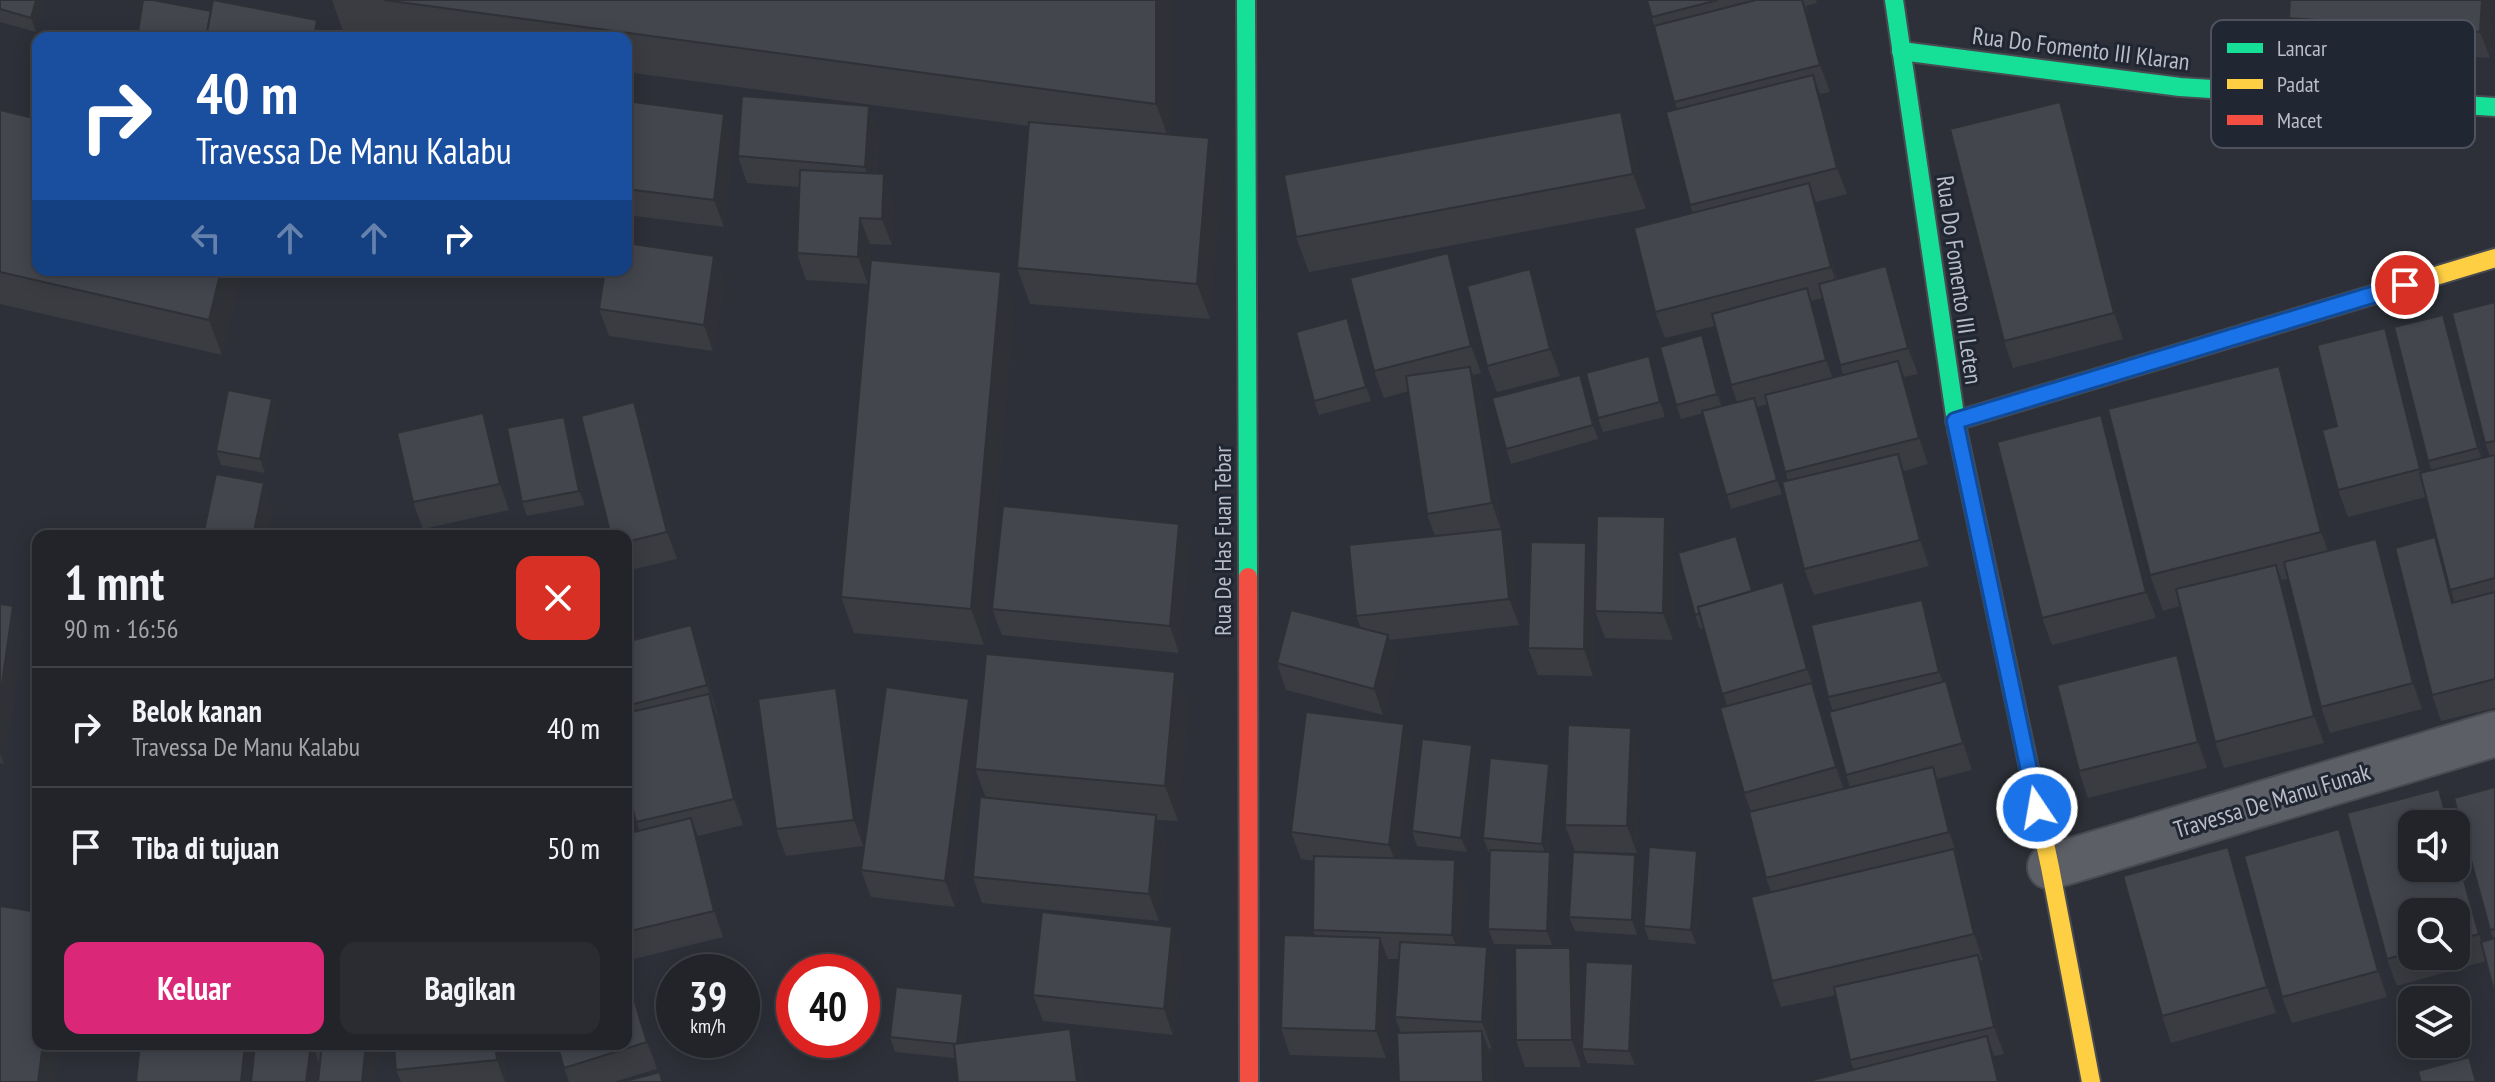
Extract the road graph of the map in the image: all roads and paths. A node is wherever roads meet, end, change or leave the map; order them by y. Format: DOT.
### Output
graph roads {
  1 [pos="1246,0"];
  2 [pos="1894,0"];
  3 [pos="1901,51"];
  4 [pos="2211,89"];
  5 [pos="2475,106"];
  6 [pos="2495,107"];
  7 [pos="2495,258"];
  8 [pos="1955,421"];
  9 [pos="2495,734"];
  10 [pos="2050,867"];
  11 [pos="1249,1082"];
  12 [pos="2091,1082"];
  1 -- 11 [label="street, Rua De Has Fuan Tebar"];
  2 -- 3 [label="street, Rua Do Fomento III Leten"];
  3 -- 4 [label="street, Rua Do Fomento III Klaran"];
  3 -- 8 [label="street, Rua Do Fomento III Leten"];
  5 -- 6 [label="street, Rua Do Fomento III Klaran"];
  7 -- 8 [label="street"];
  8 -- 10 [label="street, Rua Do Fomento III Leten"];
  9 -- 10 [label="street, Travessa De Manu Funak"];
  10 -- 12 [label="street, Rua Do Fomento III Leten"];
}
